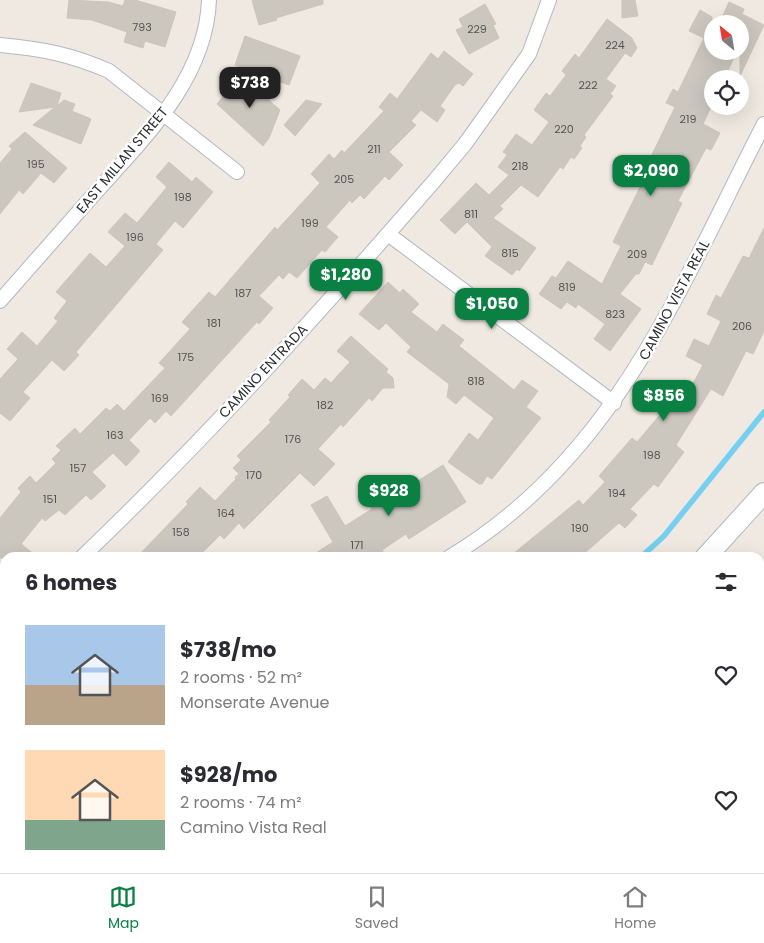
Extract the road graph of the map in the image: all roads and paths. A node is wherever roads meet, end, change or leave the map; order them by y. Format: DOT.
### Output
graph roads {
  1 [pos="209,0"];
  2 [pos="549,0"];
  3 [pos="0,45"];
  4 [pos="164,115"];
  5 [pos="764,124"];
  6 [pos="237,172"];
  7 [pos="388,234"];
  8 [pos="0,301"];
  9 [pos="614,403"];
  10 [pos="764,493"];
  11 [pos="87,552"];
  12 [pos="456,552"];
  13 [pos="717,552"];
  1 -- 4 [label="street, EAST MILLAN STREET"];
  2 -- 7 [label="street, CAMINO ENTRADA"];
  3 -- 4 [label="street"];
  4 -- 6 [label="street"];
  4 -- 8 [label="street, EAST MILLAN STREET"];
  5 -- 9 [label="street, CAMINO VISTA REAL"];
  7 -- 9 [label="street"];
  7 -- 11 [label="street, CAMINO ENTRADA"];
  9 -- 12 [label="street, CAMINO VISTA REAL"];
  10 -- 13 [label="street"];
}
